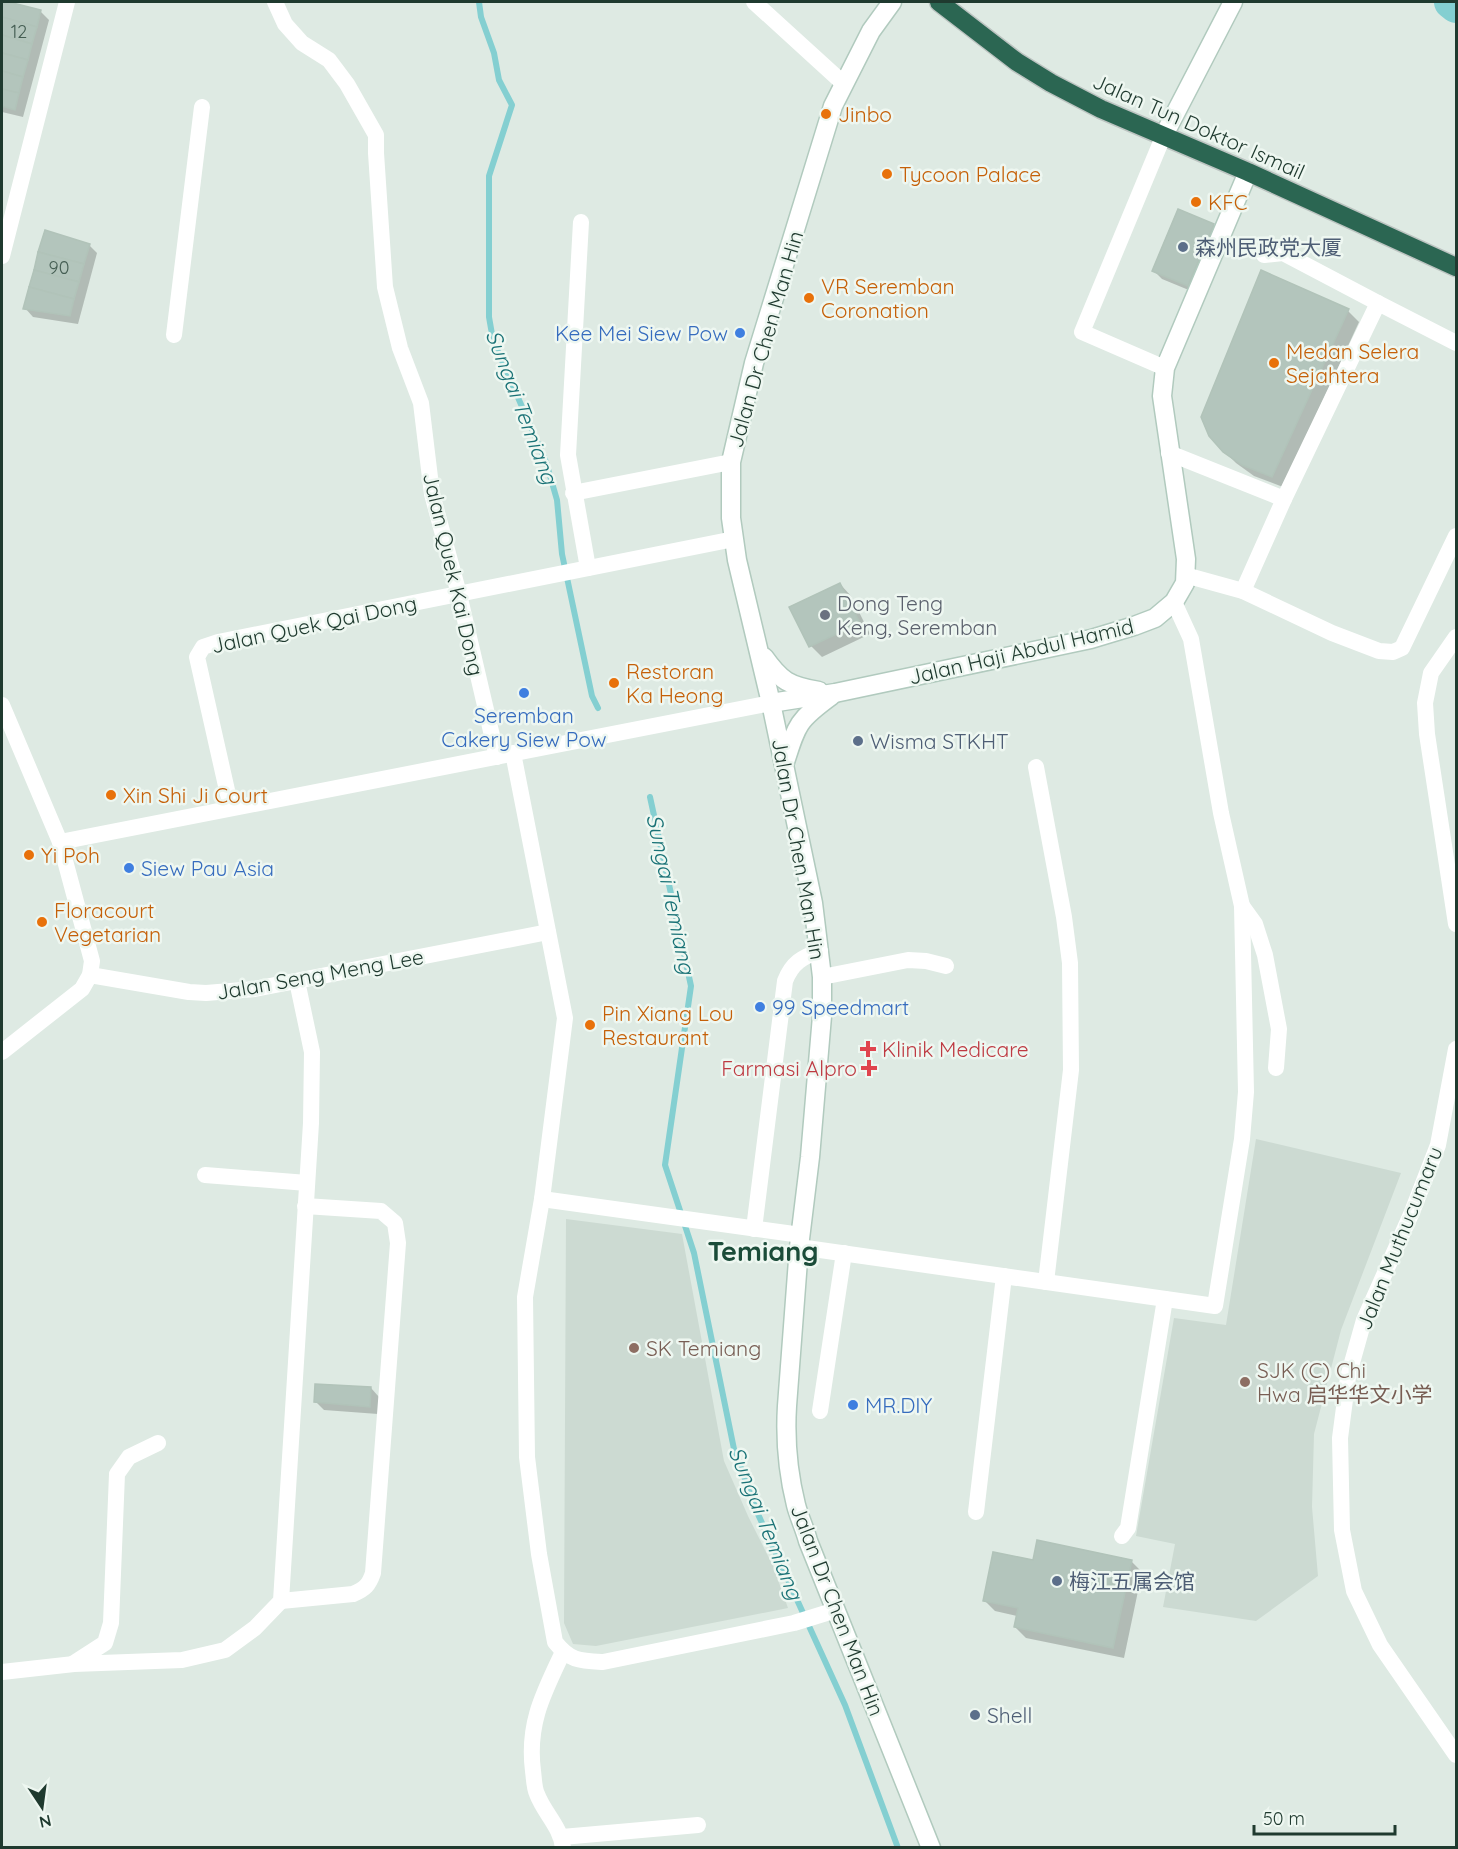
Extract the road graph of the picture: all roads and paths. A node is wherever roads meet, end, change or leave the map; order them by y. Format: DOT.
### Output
graph roads {
  1 [pos="67,2"];
  2 [pos="275,2"];
  3 [pos="754,2"];
  4 [pos="892,2"];
  5 [pos="939,2"];
  6 [pos="1233,2"];
  7 [pos="844,84"];
  8 [pos="202,107"];
  9 [pos="1163,137"];
  10 [pos="1248,172"];
  11 [pos="581,222"];
  12 [pos="1264,255"];
  13 [pos="2,256"];
  14 [pos="1456,267"];
  15 [pos="1378,303"];
  16 [pos="174,335"];
  17 [pos="1456,343"];
  18 [pos="1165,368"];
  19 [pos="1169,453"];
  20 [pos="731,462"];
  21 [pos="573,493"];
  22 [pos="1284,499"];
  23 [pos="1456,536"];
  24 [pos="734,539"];
  25 [pos="583,569"];
  26 [pos="1185,575"];
  27 [pos="1242,591"];
  28 [pos="459,594"];
  29 [pos="1174,602"];
  30 [pos="1456,638"];
  31 [pos="759,650"];
  32 [pos="835,693"];
  33 [pos="771,703"];
  34 [pos="2,705"];
  35 [pos="505,755"];
  36 [pos="784,764"];
  37 [pos="1036,767"];
  38 [pos="231,808"];
  39 [pos="60,842"];
  40 [pos="1242,906"];
  41 [pos="1456,924"];
  42 [pos="548,932"];
  43 [pos="820,951"];
  44 [pos="946,966"];
  45 [pos="90,975"];
  46 [pos="822,977"];
  47 [pos="297,981"];
  48 [pos="1456,1049"];
  49 [pos="2,1052"];
  50 [pos="1276,1068"];
  51 [pos="205,1175"];
  52 [pos="307,1183"];
  53 [pos="542,1199"];
  54 [pos="305,1206"];
  55 [pos="754,1228"];
  56 [pos="800,1241"];
  57 [pos="844,1253"];
  58 [pos="1004,1276"];
  59 [pos="1046,1282"];
  60 [pos="1165,1299"];
  61 [pos="820,1411"];
  62 [pos="158,1443"];
  63 [pos="976,1512"];
  64 [pos="1122,1536"];
  65 [pos="281,1601"];
  66 [pos="828,1612"];
  67 [pos="563,1652"];
  68 [pos="74,1664"];
  69 [pos="2,1672"];
  70 [pos="1456,1755"];
  71 [pos="698,1825"];
  72 [pos="562,1842"];
  73 [pos="931,1848"];
  1 -- 13 [label="street"];
  2 -- 28 [label="street, Jalan Quek Kai Dong"];
  3 -- 7 [label="street"];
  4 -- 7 [label="street, Jalan Dr Chen Man Hin"];
  5 -- 9 [label="highway, Jalan Tun Doktor Ismail"];
  6 -- 9 [label="street"];
  7 -- 20 [label="street, Jalan Dr Chen Man Hin"];
  8 -- 16 [label="street"];
  9 -- 10 [label="highway, Jalan Tun Doktor Ismail"];
  9 -- 18 [label="street"];
  10 -- 14 [label="highway, Jalan Tun Doktor Ismail"];
  10 -- 18 [label="street"];
  11 -- 21 [label="street"];
  12 -- 15 [label="street"];
  15 -- 17 [label="street"];
  15 -- 22 [label="street"];
  18 -- 19 [label="street"];
  19 -- 22 [label="street"];
  19 -- 26 [label="street"];
  20 -- 21 [label="street"];
  20 -- 24 [label="street, Jalan Dr Chen Man Hin"];
  21 -- 25 [label="street"];
  22 -- 27 [label="street"];
  23 -- 27 [label="street"];
  24 -- 25 [label="street, Jalan Quek Qai Dong"];
  24 -- 31 [label="street, Jalan Dr Chen Man Hin"];
  25 -- 28 [label="street, Jalan Quek Qai Dong"];
  26 -- 27 [label="street"];
  26 -- 29 [label="street"];
  28 -- 35 [label="street, Jalan Quek Kai Dong"];
  28 -- 38 [label="street, Jalan Quek Qai Dong"];
  29 -- 32 [label="street, Jalan Haji Abdul Hamid"];
  29 -- 40 [label="street"];
  30 -- 41 [label="street"];
  31 -- 32 [label="street"];
  31 -- 33 [label="street, Jalan Dr Chen Man Hin"];
  32 -- 33 [label="street, Jalan Haji Abdul Hamid"];
  32 -- 36 [label="street"];
  33 -- 35 [label="street"];
  33 -- 36 [label="street, Jalan Dr Chen Man Hin"];
  34 -- 39 [label="street"];
  35 -- 38 [label="street"];
  35 -- 42 [label="street, Jalan Quek Kai Dong"];
  36 -- 43 [label="street, Jalan Dr Chen Man Hin"];
  37 -- 59 [label="street"];
  38 -- 39 [label="street"];
  39 -- 45 [label="street"];
  40 -- 50 [label="street"];
  40 -- 60 [label="street"];
  42 -- 47 [label="street, Jalan Seng Meng Lee"];
  42 -- 53 [label="street, Jalan Quek Kai Dong"];
  43 -- 46 [label="street, Jalan Dr Chen Man Hin"];
  43 -- 55 [label="street"];
  44 -- 46 [label="street"];
  45 -- 47 [label="street, Jalan Seng Meng Lee"];
  45 -- 49 [label="street"];
  46 -- 56 [label="street, Jalan Dr Chen Man Hin"];
  47 -- 52 [label="street"];
  48 -- 70 [label="street, Jalan Muthucumaru"];
  51 -- 52 [label="street"];
  52 -- 54 [label="street"];
  53 -- 55 [label="street"];
  53 -- 67 [label="street, Jalan Quek Kai Dong"];
  54 -- 65 [label="street"];
  54 -- 65 [label="street"];
  55 -- 56 [label="street"];
  56 -- 57 [label="street"];
  56 -- 66 [label="street, Jalan Dr Chen Man Hin"];
  57 -- 58 [label="street"];
  57 -- 61 [label="street"];
  58 -- 59 [label="street"];
  58 -- 63 [label="street"];
  59 -- 60 [label="street"];
  60 -- 64 [label="street"];
  62 -- 68 [label="street"];
  65 -- 68 [label="street"];
  66 -- 67 [label="street"];
  66 -- 73 [label="street, Jalan Dr Chen Man Hin"];
  67 -- 72 [label="street"];
  68 -- 69 [label="street"];
  71 -- 72 [label="street"];
}
